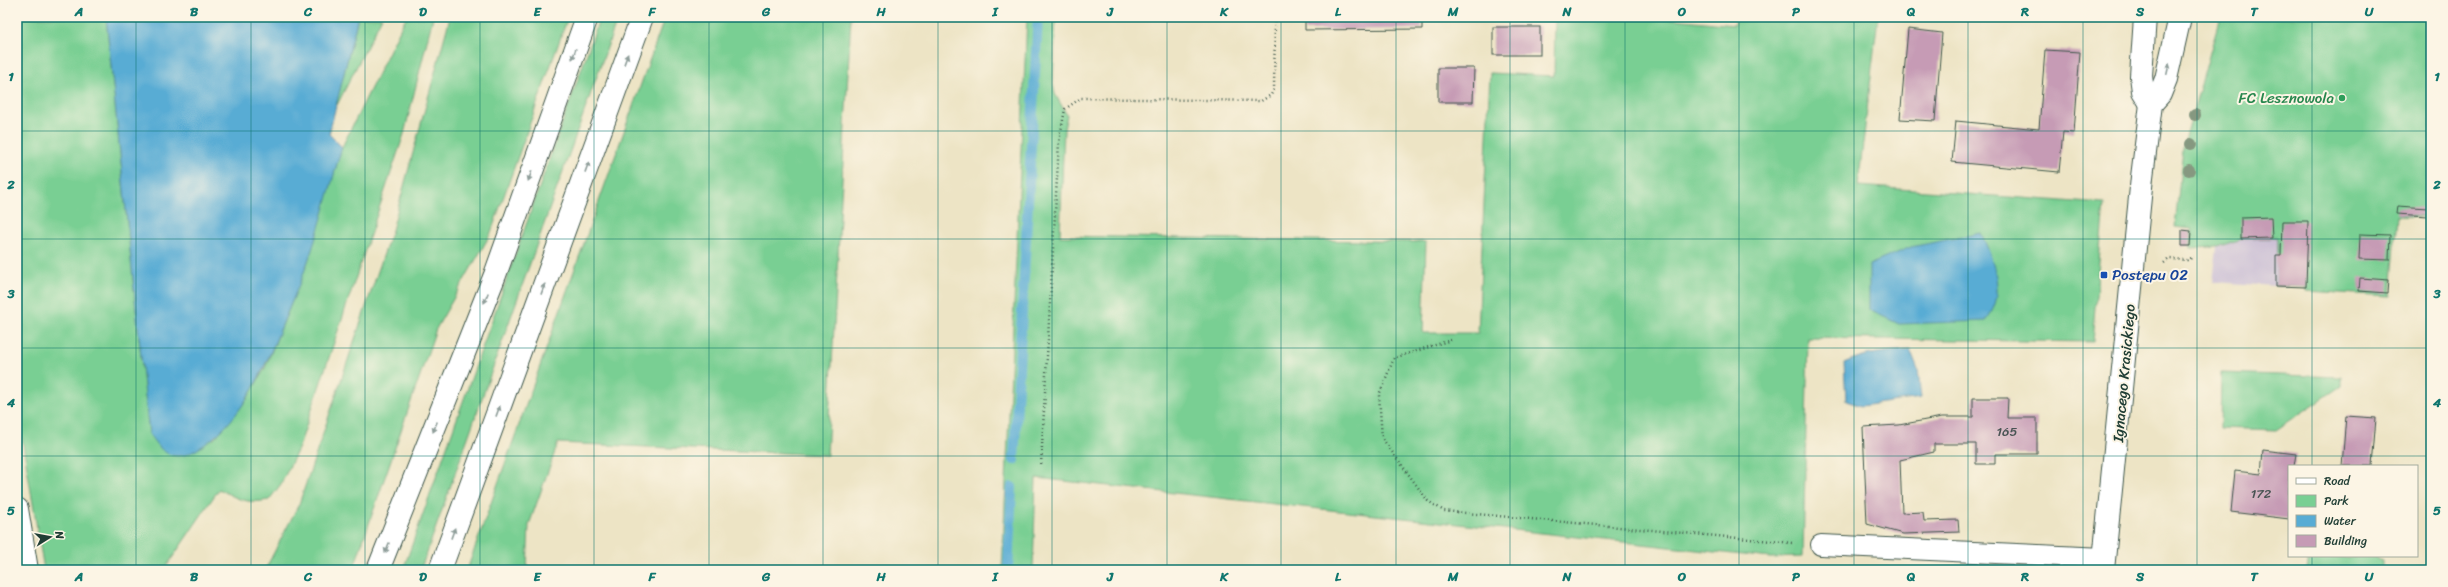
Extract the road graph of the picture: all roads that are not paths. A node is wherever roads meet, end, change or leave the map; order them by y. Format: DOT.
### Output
graph roads {
  1 [pos="587,17"];
  2 [pos="642,17"];
  3 [pos="2144,17"];
  4 [pos="2180,17"];
  5 [pos="2151,104"];
  6 [pos="17,509"];
  7 [pos="1821,544"];
  8 [pos="2104,564"];
  9 [pos="27,570"];
  10 [pos="378,570"];
  11 [pos="440,570"];
  1 -- 10 [label="main road, one-way"];
  11 -- 2 [label="main road, one-way"];
  3 -- 5 [label="main road"];
  5 -- 4 [label="main road, Ignacego Krasickiego, one-way"];
  5 -- 8 [label="main road, Ignacego Krasickiego"];
  6 -- 9 [label="main road"];
  7 -- 8 [label="lane"];
}
